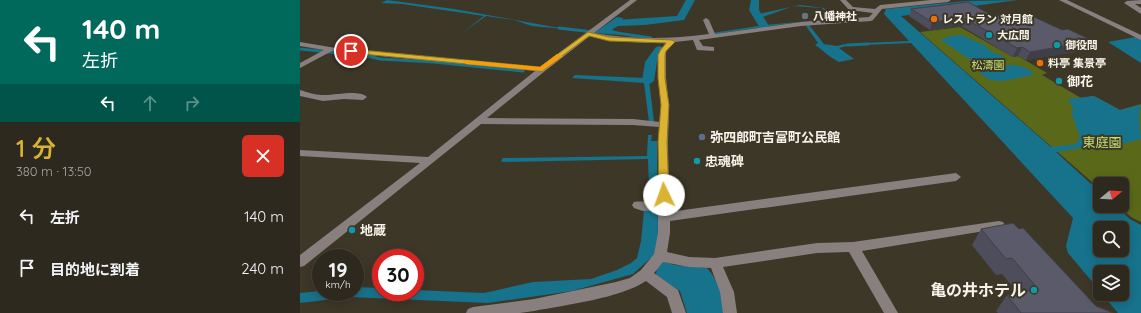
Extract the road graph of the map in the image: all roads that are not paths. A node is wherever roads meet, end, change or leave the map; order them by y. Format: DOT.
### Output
graph roads {
  1 [pos="634,0"];
  2 [pos="843,0"];
  3 [pos="880,0"];
  4 [pos="948,0"];
  5 [pos="1062,0"];
  6 [pos="1138,1"];
  7 [pos="886,5"];
  8 [pos="876,11"];
  9 [pos="1141,12"];
  10 [pos="706,20"];
  11 [pos="1141,28"];
  12 [pos="1125,31"];
  13 [pos="591,32"];
  14 [pos="711,33"];
  15 [pos="695,38"];
  16 [pos="1141,38"];
  17 [pos="672,42"];
  18 [pos="300,44"];
  19 [pos="712,48"];
  20 [pos="331,49"];
  21 [pos="300,66"];
  22 [pos="542,69"];
  23 [pos="300,93"];
  24 [pos="363,97"];
  25 [pos="478,122"];
  26 [pos="664,125"];
  27 [pos="300,153"];
  28 [pos="429,160"];
  29 [pos="956,178"];
  30 [pos="640,206"];
  31 [pos="663,210"];
  32 [pos="999,225"];
  33 [pos="853,247"];
  34 [pos="660,256"];
  35 [pos="300,262"];
  36 [pos="715,263"];
  37 [pos="646,274"];
  38 [pos="473,313"];
  39 [pos="679,313"];
  40 [pos="730,313"];
  41 [pos="891,313"];
  1 -- 13 [label="street"];
  2 -- 8 [label="street"];
  3 -- 7 [label="street"];
  4 -- 7 [label="street"];
  5 -- 12 [label="street"];
  6 -- 9 [label="street"];
  7 -- 8 [label="street"];
  8 -- 14 [label="street"];
  10 -- 14 [label="street"];
  11 -- 12 [label="street"];
  12 -- 16 [label="street"];
  13 -- 17 [label="street"];
  13 -- 22 [label="street"];
  14 -- 15 [label="street"];
  15 -- 17 [label="street"];
  15 -- 19 [label="street"];
  17 -- 26 [label="street"];
  18 -- 20 [label="street"];
  20 -- 21 [label="street"];
  20 -- 22 [label="street"];
  22 -- 25 [label="street"];
  23 -- 24 [label="street"];
  25 -- 26 [label="street"];
  25 -- 28 [label="street"];
  26 -- 31 [label="street"];
  27 -- 28 [label="street"];
  28 -- 35 [label="street"];
  29 -- 31 [label="street"];
  30 -- 31 [label="street"];
  31 -- 34 [label="street"];
  32 -- 33 [label="street"];
  33 -- 36 [label="street"];
  33 -- 41 [label="street"];
  34 -- 36 [label="street"];
  34 -- 37 [label="street"];
  36 -- 40 [label="street"];
  37 -- 38 [label="street"];
  37 -- 39 [label="street"];
}
